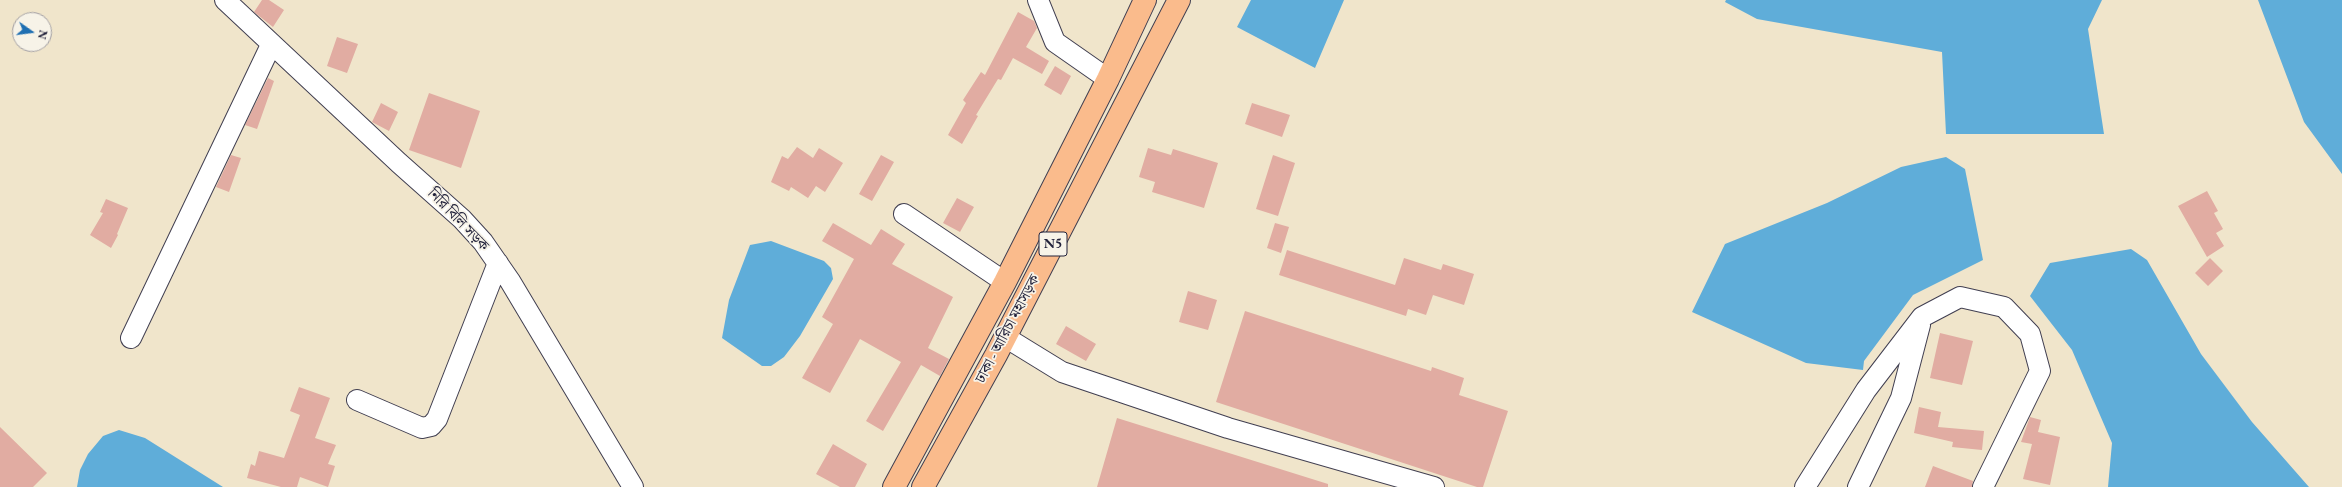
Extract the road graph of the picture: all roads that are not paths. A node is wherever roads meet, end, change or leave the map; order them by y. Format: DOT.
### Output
graph roads {
  1 [pos="225,0"];
  2 [pos="1038,0"];
  3 [pos="1145,0"];
  4 [pos="1179,0"];
  5 [pos="271,45"];
  6 [pos="1108,79"];
  7 [pos="904,214"];
  8 [pos="498,262"];
  9 [pos="1005,282"];
  10 [pos="1922,317"];
  11 [pos="1005,337"];
  12 [pos="131,338"];
  13 [pos="357,400"];
  14 [pos="633,487"];
  15 [pos="894,487"];
  16 [pos="923,487"];
  17 [pos="1434,487"];
  18 [pos="1805,487"];
  19 [pos="1858,487"];
  20 [pos="1983,487"];
  1 -- 5 [label="street, নিরি বিলি সড়ক"];
  2 -- 6 [label="street"];
  3 -- 6 [label="highway, N5"];
  4 -- 11 [label="highway, ঢাকা - আরিচা মহাসড়ক / N5"];
  5 -- 8 [label="street, নিরি বিলি সড়ক"];
  5 -- 12 [label="street"];
  6 -- 9 [label="highway, N5"];
  7 -- 9 [label="street"];
  8 -- 13 [label="street"];
  8 -- 14 [label="street, নিরি বিলি সড়ক"];
  9 -- 15 [label="highway, N5"];
  10 -- 18 [label="street"];
  10 -- 19 [label="street"];
  10 -- 20 [label="street"];
  11 -- 16 [label="highway, ঢাকা - আরিচা মহাসড়ক / N5"];
  11 -- 17 [label="street"];
}
